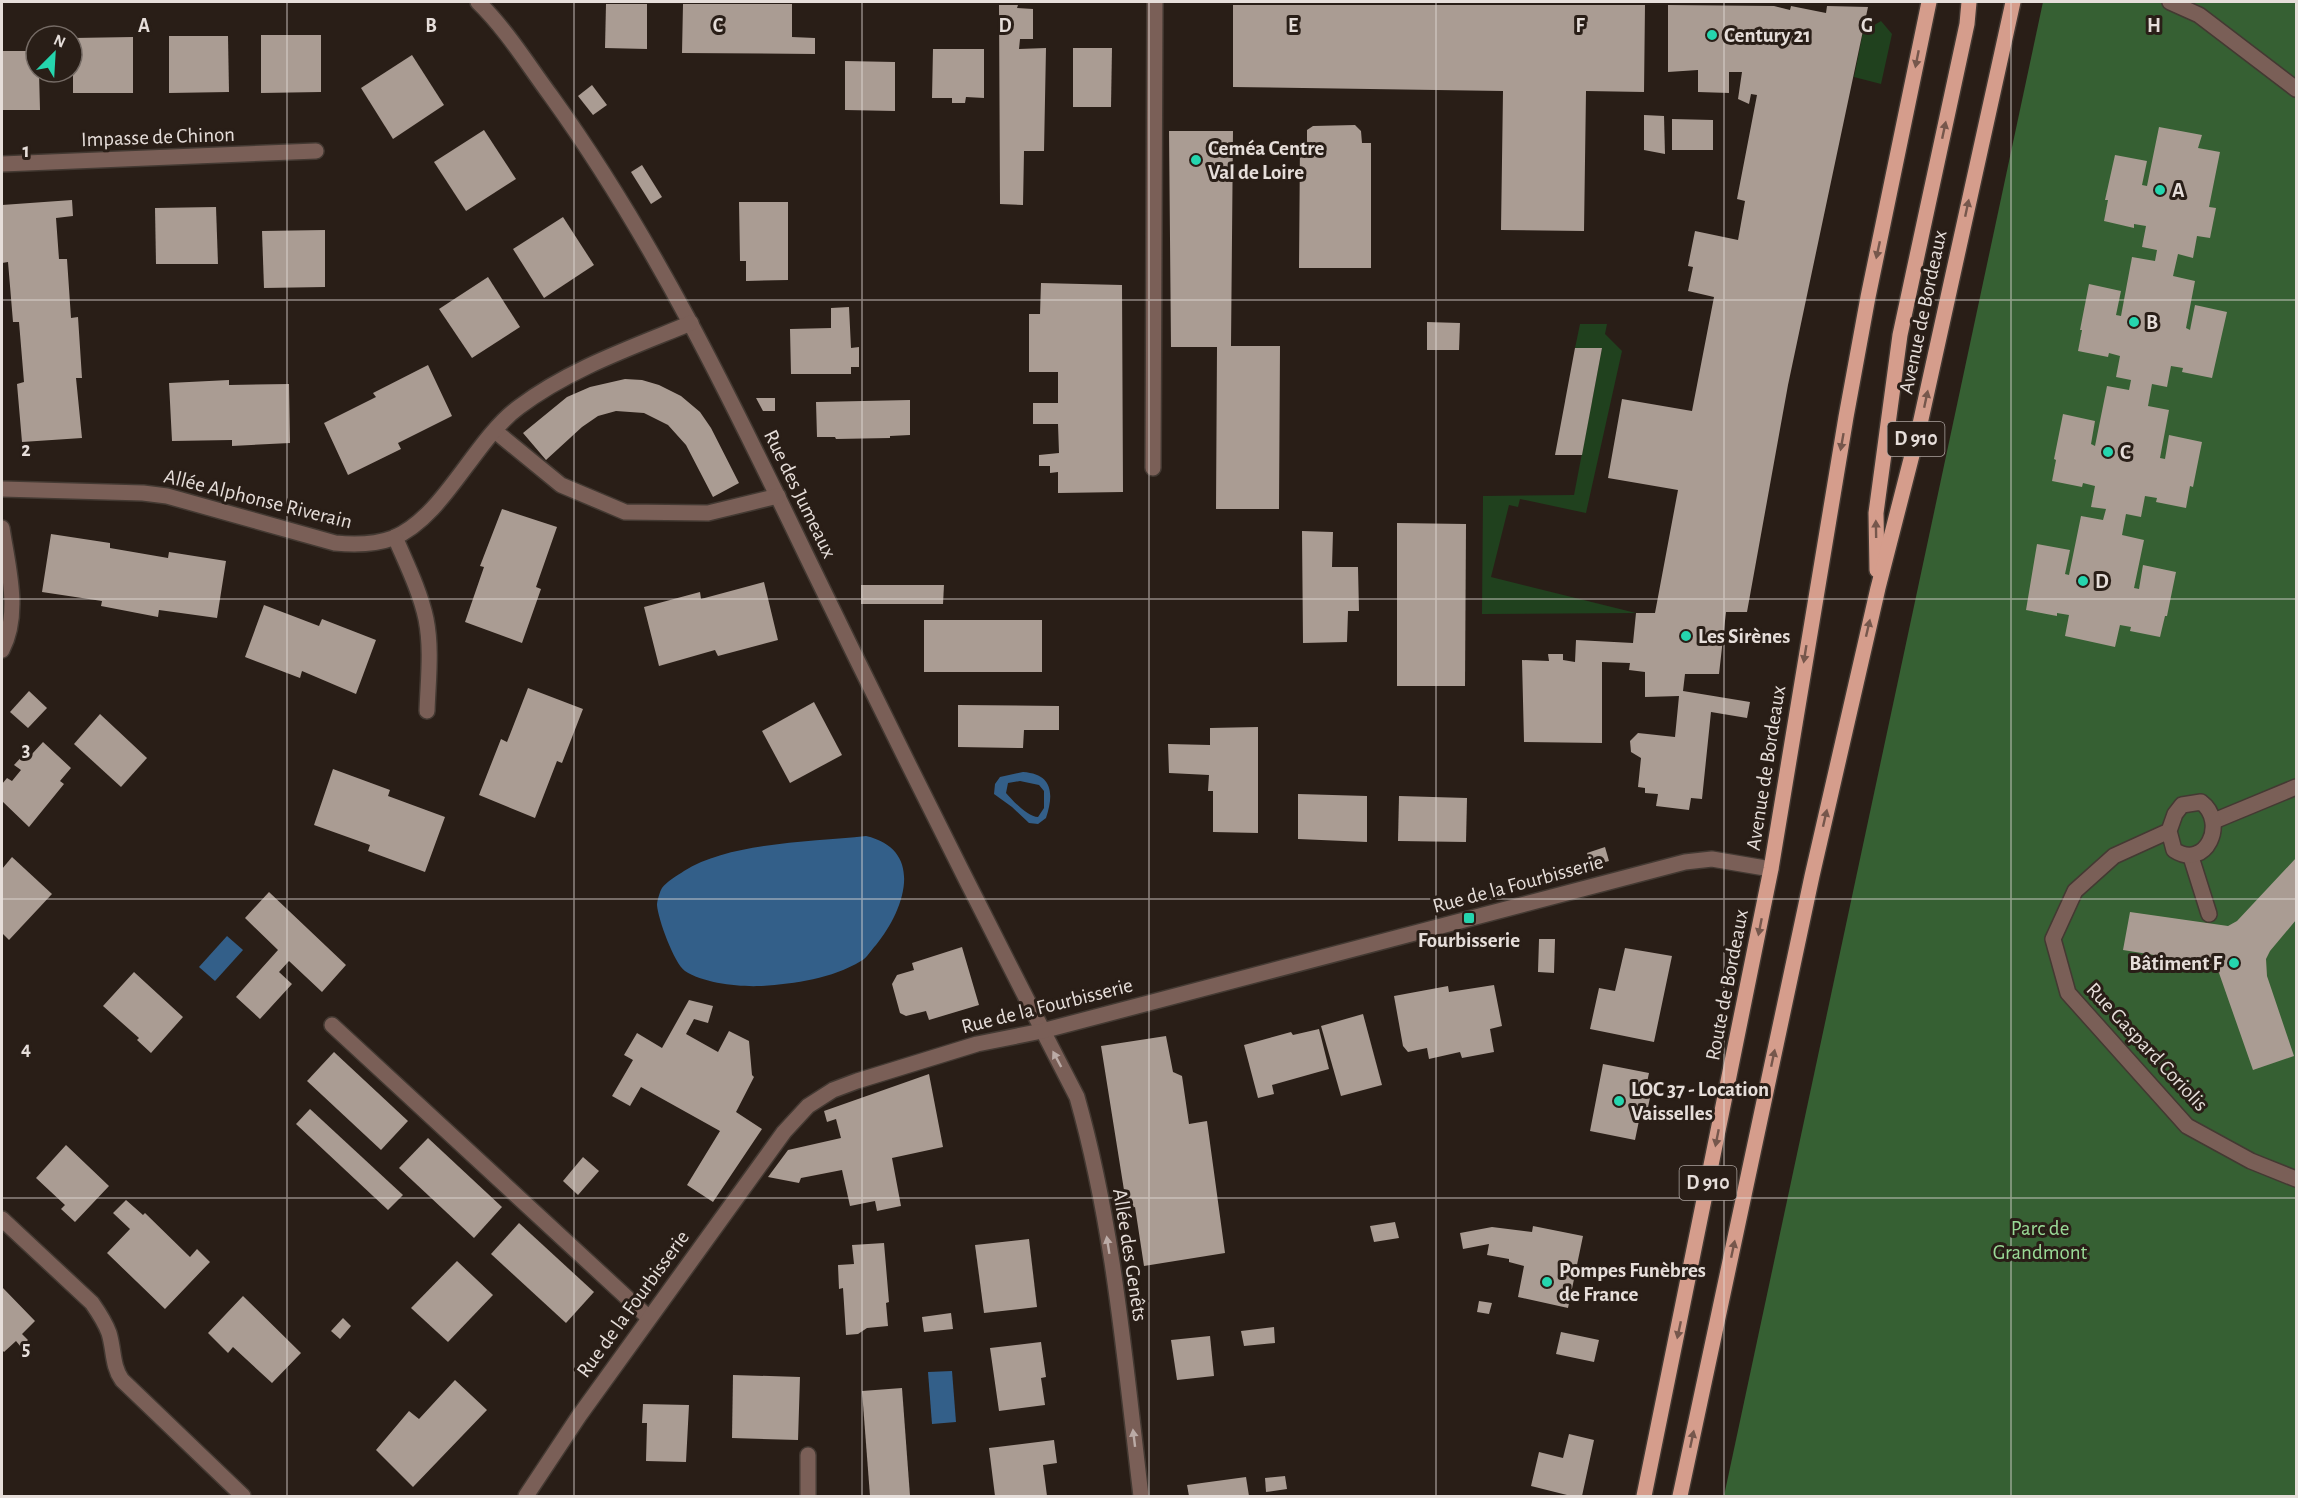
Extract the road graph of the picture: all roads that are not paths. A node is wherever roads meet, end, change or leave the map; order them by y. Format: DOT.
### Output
graph roads {
  1 [pos="478,2"];
  2 [pos="1155,2"];
  3 [pos="1929,2"];
  4 [pos="1968,2"];
  5 [pos="2013,2"];
  6 [pos="2170,2"];
  7 [pos="2296,89"];
  8 [pos="316,151"];
  9 [pos="2,164"];
  10 [pos="691,322"];
  11 [pos="495,430"];
  12 [pos="1153,468"];
  13 [pos="2,489"];
  14 [pos="778,496"];
  15 [pos="2,528"];
  16 [pos="395,537"];
  17 [pos="1878,588"];
  18 [pos="2,650"];
  19 [pos="427,711"];
  20 [pos="2296,787"];
  21 [pos="2214,821"];
  22 [pos="2169,831"];
  23 [pos="2191,856"];
  24 [pos="1771,869"];
  25 [pos="2208,914"];
  26 [pos="332,1025"];
  27 [pos="1042,1030"];
  28 [pos="2296,1179"];
  29 [pos="2,1219"];
  30 [pos="649,1318"];
  31 [pos="808,1455"];
  32 [pos="243,1497"];
  33 [pos="526,1497"];
  34 [pos="808,1497"];
  35 [pos="1141,1497"];
  36 [pos="1644,1497"];
  37 [pos="1680,1497"];
  1 -- 10 [label="street, Rue des Jumeaux"];
  2 -- 12 [label="street"];
  3 -- 24 [label="main road, Avenue de Bordeaux / D 910, one-way"];
  17 -- 4 [label="main road, one-way"];
  17 -- 5 [label="main road, Avenue de Bordeaux / D 910, one-way"];
  6 -- 7 [label="street"];
  8 -- 9 [label="street, Impasse de Chinon"];
  10 -- 11 [label="street, Allée Alphonse Riverain"];
  10 -- 14 [label="street, Rue des Jumeaux"];
  11 -- 14 [label="street"];
  11 -- 16 [label="street, Allée Alphonse Riverain"];
  13 -- 16 [label="street, Allée Alphonse Riverain"];
  14 -- 27 [label="street, Rue des Jumeaux"];
  15 -- 18 [label="street"];
  16 -- 19 [label="street"];
  37 -- 17 [label="main road, Avenue de Bordeaux / D 910, one-way"];
  20 -- 21 [label="street"];
  21 -- 22 [label="street"];
  21 -- 23 [label="street"];
  22 -- 23 [label="street"];
  22 -- 28 [label="street, Rue Gaspard Coriolis"];
  23 -- 25 [label="street"];
  24 -- 27 [label="street, Rue de la Fourbisserie"];
  24 -- 36 [label="main road, Route de Bordeaux / D 910, one-way"];
  26 -- 30 [label="street"];
  27 -- 30 [label="street, Rue de la Fourbisserie"];
  35 -- 27 [label="street, Allée des Genêts, one-way"];
  29 -- 32 [label="street"];
  30 -- 33 [label="street, Rue de la Fourbisserie"];
  31 -- 34 [label="street"];
}
